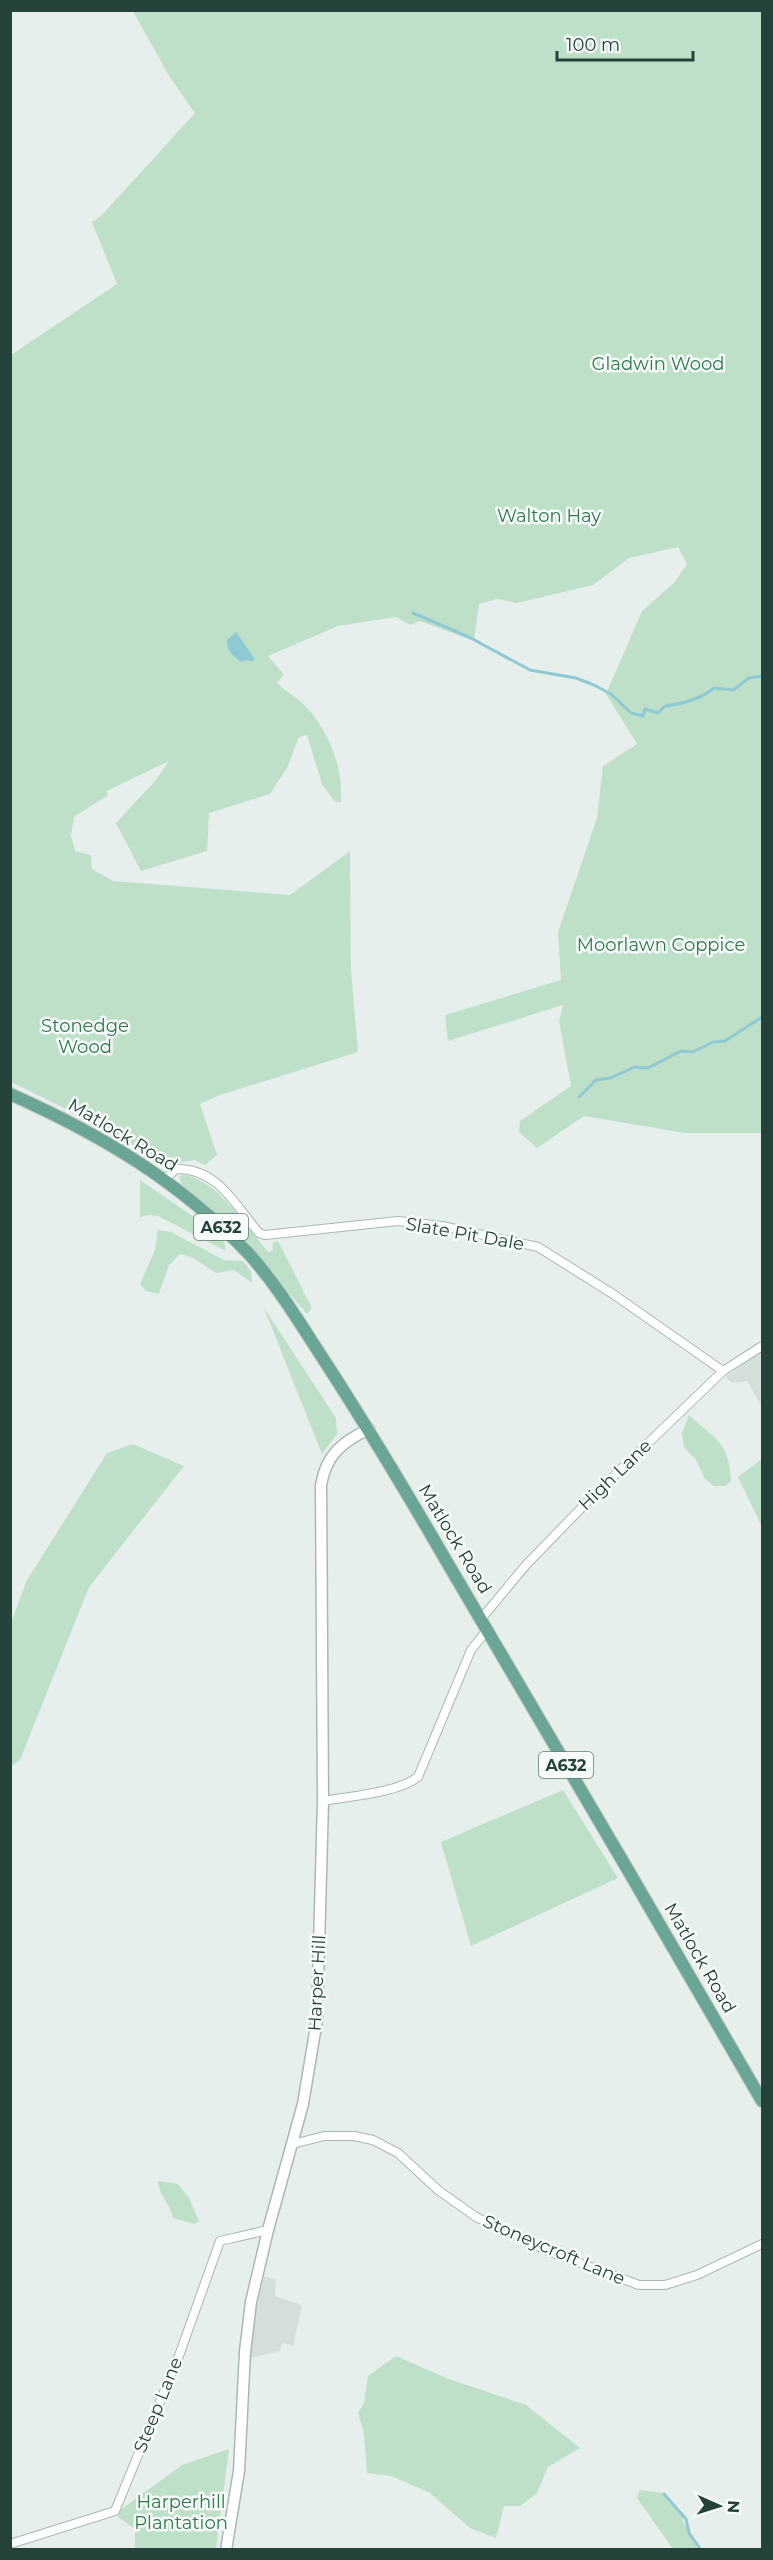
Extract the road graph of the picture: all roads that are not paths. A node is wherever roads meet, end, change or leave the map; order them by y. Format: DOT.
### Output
graph roads {
  1 [pos="10,1094"];
  2 [pos="165,1179"];
  3 [pos="762,1346"];
  4 [pos="723,1371"];
  5 [pos="369,1429"];
  6 [pos="484,1624"];
  7 [pos="323,1801"];
  8 [pos="762,2100"];
  9 [pos="293,2144"];
  10 [pos="268,2230"];
  11 [pos="762,2244"];
  12 [pos="10,2544"];
  13 [pos="226,2550"];
  1 -- 2 [label="main road, Matlock Road / A632"];
  2 -- 4 [label="street, Slate Pit Dale"];
  2 -- 5 [label="main road, Matlock Road / A632"];
  3 -- 4 [label="street, High Lane"];
  4 -- 6 [label="street, High Lane"];
  5 -- 6 [label="main road, Matlock Road / A632"];
  5 -- 7 [label="street, Harper Hill"];
  6 -- 7 [label="street, High Lane"];
  6 -- 8 [label="main road, Matlock Road / A632"];
  7 -- 9 [label="street, Harper Hill"];
  9 -- 10 [label="street, Harper Hill"];
  9 -- 11 [label="street, Stoneycroft Lane"];
  10 -- 12 [label="street, Steep Lane"];
  10 -- 13 [label="street, Harper Hill"];
}
